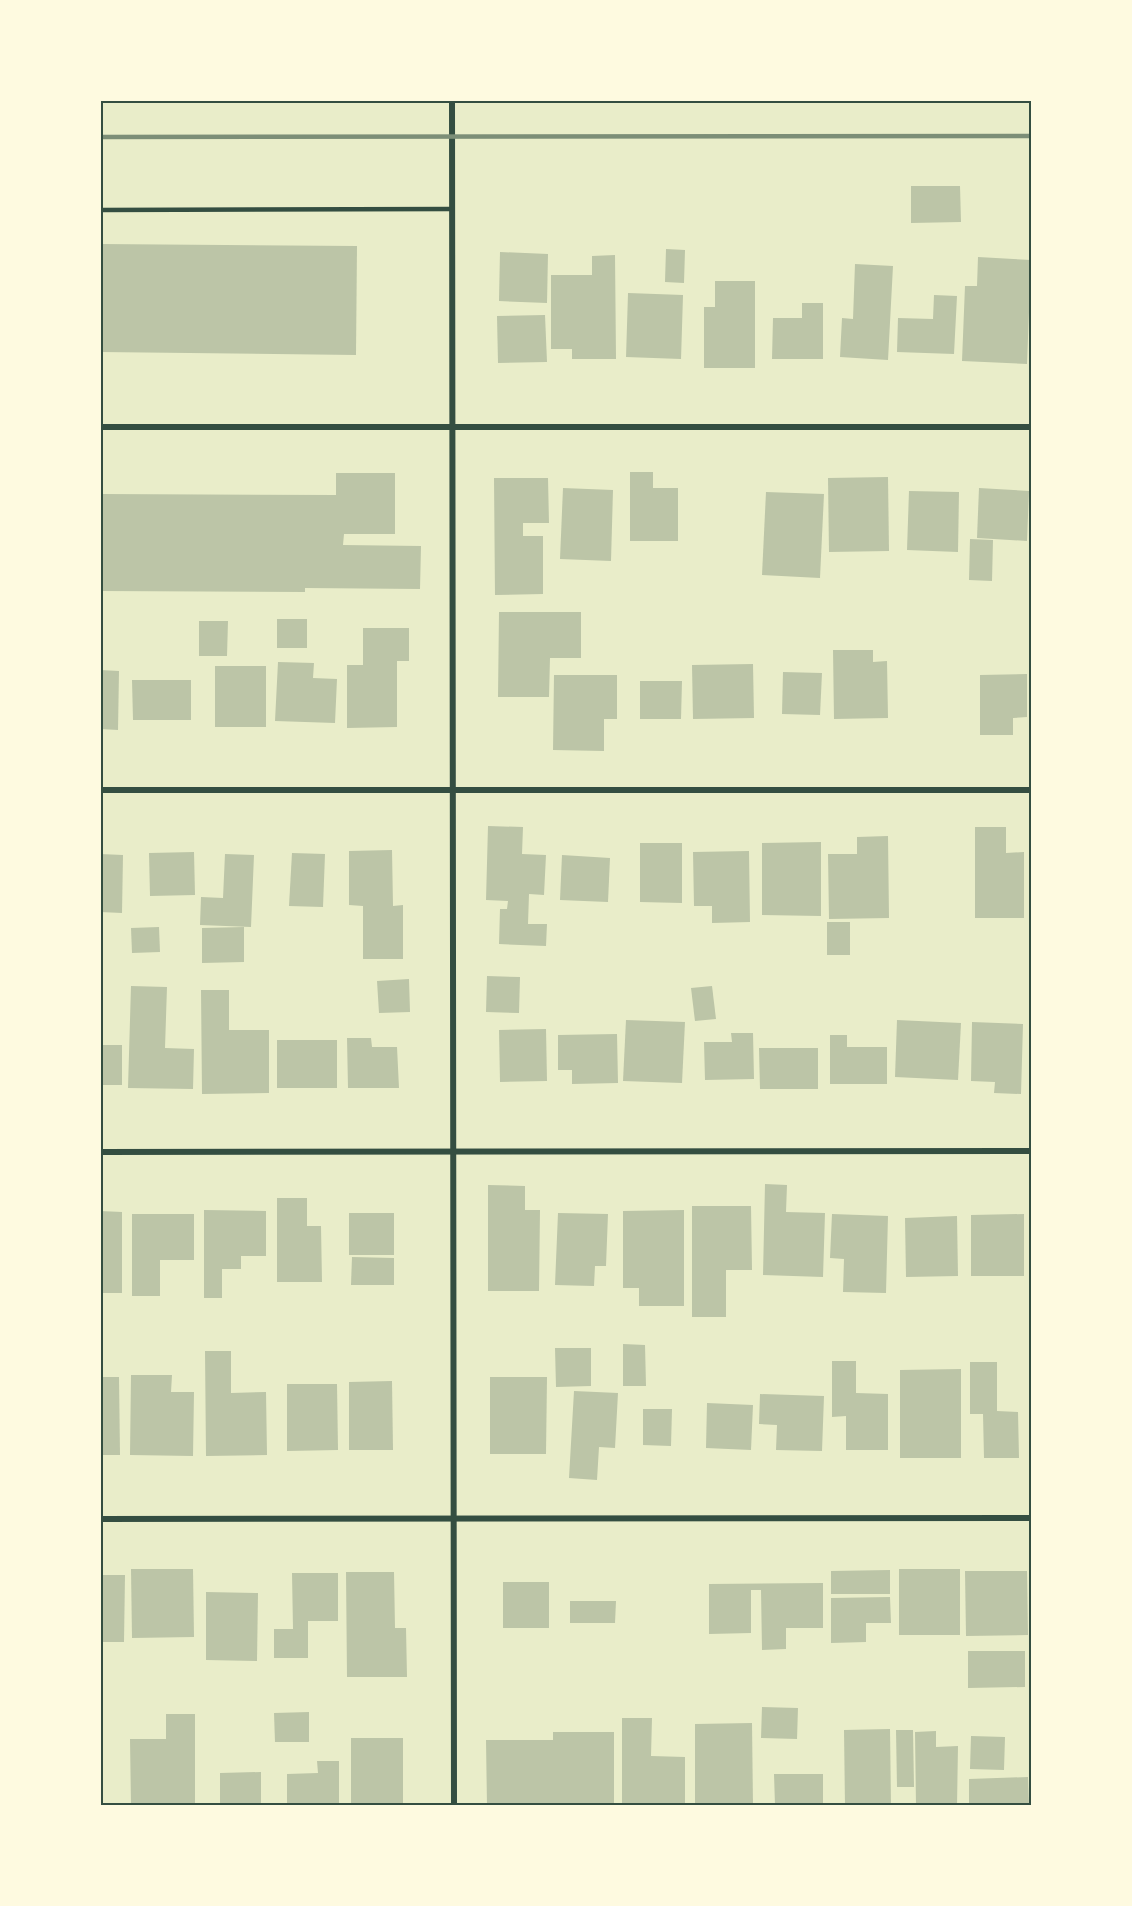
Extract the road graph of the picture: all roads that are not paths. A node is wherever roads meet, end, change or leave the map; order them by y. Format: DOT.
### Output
graph roads {
  1 [pos="452,100"];
  2 [pos="452,209"];
  3 [pos="100,210"];
  4 [pos="100,427"];
  5 [pos="452,427"];
  6 [pos="1032,427"];
  7 [pos="100,790"];
  8 [pos="452,790"];
  9 [pos="1032,790"];
  10 [pos="453,1151"];
  11 [pos="1032,1151"];
  12 [pos="100,1152"];
  13 [pos="453,1518"];
  14 [pos="1032,1518"];
  15 [pos="100,1519"];
  16 [pos="454,1806"];
  1 -- 2 [label="street"];
  2 -- 3 [label="lane"];
  2 -- 5 [label="street"];
  4 -- 5 [label="street"];
  5 -- 6 [label="street"];
  5 -- 8 [label="street"];
  7 -- 8 [label="street"];
  8 -- 9 [label="street"];
  8 -- 10 [label="street"];
  10 -- 11 [label="street"];
  10 -- 12 [label="street"];
  10 -- 13 [label="street"];
  13 -- 14 [label="street"];
  13 -- 15 [label="street"];
  13 -- 16 [label="street"];
}
